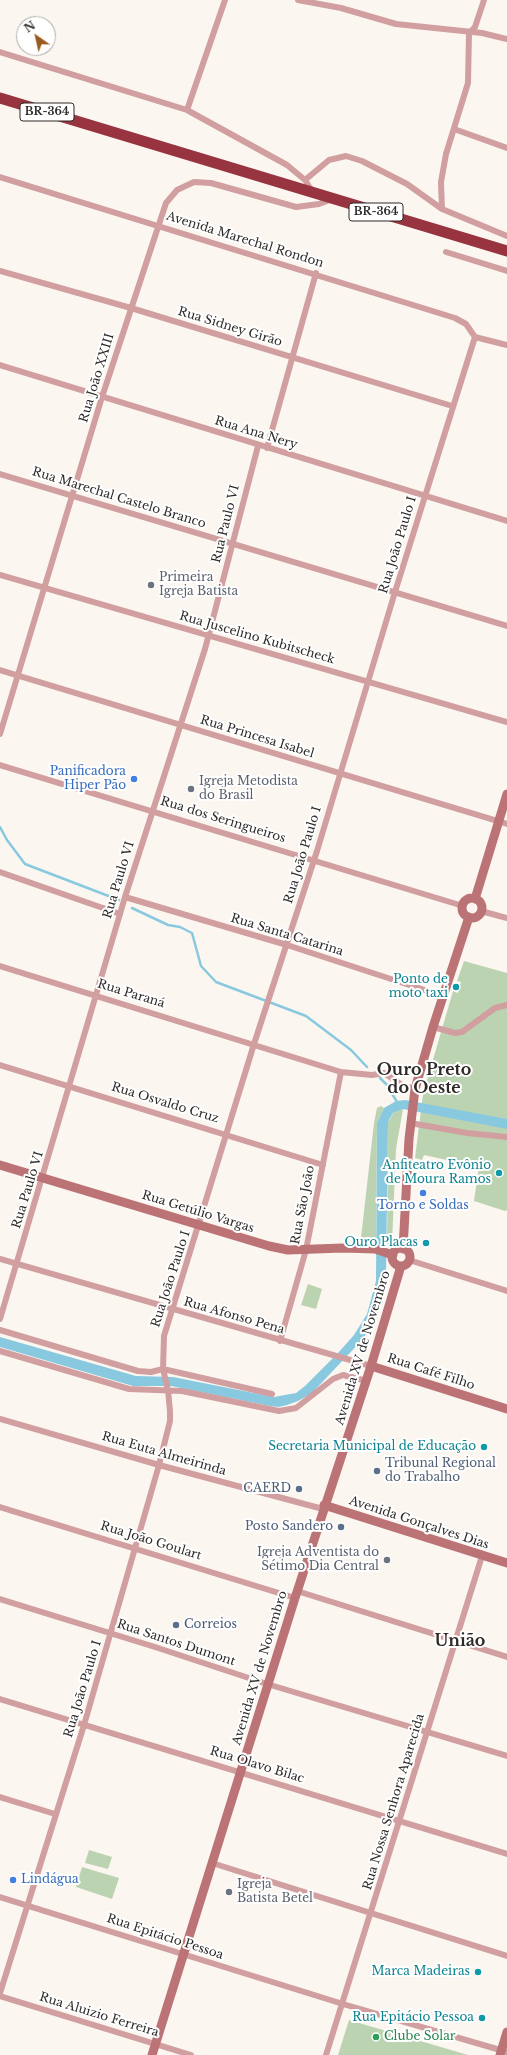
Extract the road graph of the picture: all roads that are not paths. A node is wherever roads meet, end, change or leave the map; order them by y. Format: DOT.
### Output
graph roads {
  1 [pos="225,0"];
  2 [pos="298,0"];
  3 [pos="484,0"];
  4 [pos="470,33"];
  5 [pos="507,40"];
  6 [pos="0,52"];
  7 [pos="0,98"];
  8 [pos="187,110"];
  9 [pos="454,129"];
  10 [pos="507,148"];
  11 [pos="0,177"];
  12 [pos="305,180"];
  13 [pos="312,193"];
  14 [pos="333,199"];
  15 [pos="442,209"];
  16 [pos="158,225"];
  17 [pos="507,236"];
  18 [pos="446,252"];
  19 [pos="507,252"];
  20 [pos="0,271"];
  21 [pos="507,271"];
  22 [pos="316,273"];
  23 [pos="131,308"];
  24 [pos="475,337"];
  25 [pos="506,344"];
  26 [pos="293,358"];
  27 [pos="0,365"];
  28 [pos="102,397"];
  29 [pos="452,406"];
  30 [pos="258,446"];
  31 [pos="267,448"];
  32 [pos="0,474"];
  33 [pos="72,496"];
  34 [pos="425,497"];
  35 [pos="507,521"];
  36 [pos="233,543"];
  37 [pos="0,575"];
  38 [pos="44,588"];
  39 [pos="395,592"];
  40 [pos="507,626"];
  41 [pos="208,636"];
  42 [pos="0,670"];
  43 [pos="18,676"];
  44 [pos="368,681"];
  45 [pos="507,722"];
  46 [pos="180,725"];
  47 [pos="0,734"];
  48 [pos="0,765"];
  49 [pos="340,774"];
  50 [pos="507,794"];
  51 [pos="153,810"];
  52 [pos="503,823"];
  53 [pos="314,860"];
  54 [pos="0,872"];
  55 [pos="125,897"];
  56 [pos="475,899"];
  57 [pos="463,906"];
  58 [pos="481,910"];
  59 [pos="120,914"];
  60 [pos="469,917"];
  61 [pos="507,918"];
  62 [pos="286,945"];
  63 [pos="0,966"];
  64 [pos="97,995"];
  65 [pos="443,996"];
  66 [pos="507,1005"];
  67 [pos="433,1028"];
  68 [pos="254,1044"];
  69 [pos="0,1065"];
  70 [pos="341,1072"];
  71 [pos="70,1085"];
  72 [pos="415,1089"];
  73 [pos="410,1123"];
  74 [pos="227,1134"];
  75 [pos="507,1137"];
  76 [pos="0,1164"];
  77 [pos="323,1165"];
  78 [pos="43,1178"];
  79 [pos="200,1225"];
  80 [pos="403,1249"];
  81 [pos="306,1250"];
  82 [pos="390,1254"];
  83 [pos="0,1259"];
  84 [pos="409,1260"];
  85 [pos="17,1264"];
  86 [pos="401,1266"];
  87 [pos="507,1291"];
  88 [pos="172,1309"];
  89 [pos="0,1320"];
  90 [pos="0,1330"];
  91 [pos="280,1341"];
  92 [pos="0,1351"];
  93 [pos="348,1358"];
  94 [pos="372,1366"];
  95 [pos="165,1381"];
  96 [pos="367,1381"];
  97 [pos="272,1394"];
  98 [pos="507,1409"];
  99 [pos="0,1419"];
  100 [pos="159,1465"];
  101 [pos="0,1507"];
  102 [pos="324,1507"];
  103 [pos="136,1548"];
  104 [pos="482,1556"];
  105 [pos="507,1563"];
  106 [pos="296,1594"];
  107 [pos="0,1599"];
  108 [pos="111,1634"];
  109 [pos="455,1640"];
  110 [pos="507,1657"];
  111 [pos="267,1684"];
  112 [pos="0,1699"];
  113 [pos="84,1725"];
  114 [pos="427,1732"];
  115 [pos="507,1756"];
  116 [pos="240,1771"];
  117 [pos="0,1797"];
  118 [pos="55,1814"];
  119 [pos="400,1821"];
  120 [pos="507,1854"];
  121 [pos="212,1863"];
  122 [pos="0,1897"];
  123 [pos="29,1905"];
  124 [pos="371,1913"];
  125 [pos="183,1954"];
  126 [pos="507,1956"];
  127 [pos="0,1993"];
  128 [pos="0,1996"];
  129 [pos="343,2004"];
  130 [pos="507,2032"];
  131 [pos="156,2044"];
  132 [pos="503,2053"];
  133 [pos="152,2055"];
  134 [pos="191,2055"];
  135 [pos="326,2055"];
  1 -- 8 [label="street"];
  2 -- 4 [label="street"];
  3 -- 4 [label="street"];
  4 -- 5 [label="street"];
  4 -- 9 [label="street"];
  6 -- 8 [label="street"];
  7 -- 13 [label="highway, BR-364"];
  8 -- 12 [label="street"];
  9 -- 10 [label="street"];
  9 -- 15 [label="street"];
  11 -- 16 [label="street, Avenida Marechal Rondon"];
  12 -- 13 [label="street"];
  12 -- 15 [label="street"];
  13 -- 14 [label="highway, BR-364"];
  14 -- 16 [label="street, Rua João XXIII"];
  14 -- 19 [label="highway, BR-364"];
  15 -- 17 [label="street"];
  16 -- 22 [label="street, Avenida Marechal Rondon"];
  16 -- 23 [label="street, Rua João XXIII"];
  18 -- 21 [label="street"];
  20 -- 23 [label="street, Rua Sidney Girão"];
  22 -- 24 [label="street, Avenida Marechal Rondon"];
  22 -- 26 [label="street"];
  23 -- 26 [label="street, Rua Sidney Girão"];
  23 -- 28 [label="street, Rua João XXIII"];
  24 -- 25 [label="street"];
  24 -- 29 [label="street, Rua João Paulo I"];
  26 -- 29 [label="street, Rua Sidney Girão"];
  26 -- 31 [label="street"];
  27 -- 28 [label="street, Rua Ana Nery"];
  28 -- 30 [label="street, Rua Ana Nery"];
  28 -- 33 [label="street, Rua João XXIII"];
  29 -- 34 [label="street, Rua João Paulo I"];
  30 -- 31 [label="street, Rua Ana Nery"];
  30 -- 36 [label="street, Rua Paulo VI"];
  31 -- 34 [label="street, Rua Ana Nery"];
  32 -- 33 [label="street, Rua Marechal Castelo Branco"];
  33 -- 36 [label="street, Rua Marechal Castelo Branco"];
  33 -- 38 [label="street, Rua João XXIII"];
  34 -- 35 [label="street, Rua Ana Nery"];
  34 -- 39 [label="street, Rua João Paulo I"];
  36 -- 39 [label="street, Rua Marechal Castelo Branco"];
  36 -- 41 [label="street, Rua Paulo VI"];
  37 -- 38 [label="street, Rua Juscelino Kubitscheck"];
  38 -- 41 [label="street, Rua Juscelino Kubitscheck"];
  38 -- 43 [label="street, Rua João XXIII"];
  39 -- 40 [label="street, Rua Marechal Castelo Branco"];
  39 -- 44 [label="street, Rua João Paulo I"];
  41 -- 44 [label="street, Rua Juscelino Kubitscheck"];
  41 -- 46 [label="street, Rua Paulo VI"];
  42 -- 43 [label="street, Rua Princesa Isabel"];
  43 -- 46 [label="street, Rua Princesa Isabel"];
  43 -- 47 [label="street, Rua João XXIII"];
  44 -- 45 [label="street, Rua Juscelino Kubitscheck"];
  44 -- 49 [label="street, Rua João Paulo I"];
  46 -- 49 [label="street, Rua Princesa Isabel"];
  46 -- 51 [label="street, Rua Paulo VI"];
  48 -- 51 [label="street, Rua dos Seringueiros"];
  49 -- 52 [label="street, Rua Princesa Isabel"];
  49 -- 53 [label="street, Rua João Paulo I"];
  50 -- 52 [label="street"];
  51 -- 53 [label="street, Rua dos Seringueiros"];
  51 -- 55 [label="street, Rua Paulo VI"];
  52 -- 56 [label="street"];
  53 -- 57 [label="street, Rua dos Seringueiros"];
  53 -- 62 [label="street, Rua João Paulo I"];
  54 -- 59 [label="street"];
  55 -- 59 [label="street, Rua Paulo VI"];
  55 -- 62 [label="street, Rua Santa Catarina"];
  56 -- 57 [label="street"];
  56 -- 58 [label="street"];
  57 -- 60 [label="street"];
  58 -- 60 [label="street"];
  58 -- 61 [label="street"];
  59 -- 64 [label="street, Rua Paulo VI"];
  60 -- 65 [label="street"];
  62 -- 65 [label="street, Rua Santa Catarina"];
  62 -- 68 [label="street, Rua João Paulo I"];
  63 -- 64 [label="street, Rua Paraná"];
  64 -- 68 [label="street, Rua Paraná"];
  64 -- 71 [label="street, Rua Paulo VI"];
  65 -- 67 [label="street"];
  66 -- 67 [label="street"];
  67 -- 72 [label="street"];
  68 -- 70 [label="street, Rua Paraná"];
  68 -- 74 [label="street, Rua João Paulo I"];
  69 -- 71 [label="street, Rua Osvaldo Cruz"];
  70 -- 72 [label="street, Rua Paraná"];
  70 -- 77 [label="street, Rua São João"];
  71 -- 74 [label="street, Rua Osvaldo Cruz"];
  71 -- 78 [label="street, Rua Paulo VI"];
  72 -- 73 [label="street"];
  73 -- 75 [label="street"];
  73 -- 80 [label="street"];
  74 -- 77 [label="street, Rua Osvaldo Cruz"];
  74 -- 79 [label="street, Rua João Paulo I"];
  76 -- 78 [label="street, Rua Getúlio Vargas"];
  77 -- 81 [label="street, Rua São João"];
  78 -- 79 [label="street, Rua Getúlio Vargas"];
  78 -- 85 [label="street, Rua Paulo VI"];
  79 -- 81 [label="street, Rua Getúlio Vargas"];
  79 -- 88 [label="street, Rua João Paulo I"];
  80 -- 82 [label="street"];
  80 -- 84 [label="street"];
  81 -- 82 [label="street, Rua Getúlio Vargas"];
  81 -- 91 [label="street, Rua São João"];
  82 -- 86 [label="street"];
  83 -- 85 [label="street, Rua Afonso Pena"];
  84 -- 86 [label="street"];
  84 -- 87 [label="street"];
  85 -- 88 [label="street, Rua Afonso Pena"];
  85 -- 89 [label="street, Rua Paulo VI"];
  86 -- 94 [label="street, Avenida XV de Novembro"];
  88 -- 91 [label="street, Rua Afonso Pena"];
  88 -- 95 [label="street, Rua João Paulo I"];
  90 -- 95 [label="street"];
  91 -- 93 [label="street, Rua Afonso Pena"];
  92 -- 95 [label="street"];
  93 -- 94 [label="street, Rua Café Filho"];
  94 -- 96 [label="street, Avenida XV de Novembro"];
  94 -- 98 [label="street, Rua Café Filho"];
  95 -- 96 [label="street"];
  95 -- 97 [label="street"];
  95 -- 100 [label="street, Rua João Paulo I"];
  96 -- 102 [label="street, Avenida XV de Novembro"];
  99 -- 100 [label="street, Rua Euta Almeirinda"];
  100 -- 102 [label="street, Rua Euta Almeirinda"];
  100 -- 103 [label="street, Rua João Paulo I"];
  101 -- 103 [label="street, Rua João Goulart"];
  102 -- 104 [label="street, Avenida Gonçalves Dias"];
  102 -- 106 [label="street, Avenida XV de Novembro"];
  103 -- 106 [label="street, Rua João Goulart"];
  103 -- 108 [label="street, Rua João Paulo I"];
  104 -- 105 [label="street, Avenida Gonçalves Dias"];
  104 -- 109 [label="street, Rua Nossa Senhora Aparecida"];
  106 -- 109 [label="street, Rua João Goulart"];
  106 -- 111 [label="street, Avenida XV de Novembro"];
  107 -- 108 [label="street, Rua Santos Dumont"];
  108 -- 111 [label="street, Rua Santos Dumont"];
  108 -- 113 [label="street, Rua João Paulo I"];
  109 -- 110 [label="street, Rua João Goulart"];
  109 -- 114 [label="street, Rua Nossa Senhora Aparecida"];
  111 -- 114 [label="street, Rua Santos Dumont"];
  111 -- 116 [label="street, Avenida XV de Novembro"];
  112 -- 113 [label="street, Rua Olavo Bilac"];
  113 -- 116 [label="street, Rua Olavo Bilac"];
  113 -- 118 [label="street, Rua João Paulo I"];
  114 -- 115 [label="street, Rua Santos Dumont"];
  114 -- 119 [label="street, Rua Nossa Senhora Aparecida"];
  116 -- 119 [label="street, Rua Olavo Bilac"];
  116 -- 121 [label="street, Avenida XV de Novembro"];
  117 -- 118 [label="street"];
  118 -- 123 [label="street, Rua João Paulo I"];
  119 -- 120 [label="street, Rua Olavo Bilac"];
  119 -- 124 [label="street, Rua Nossa Senhora Aparecida"];
  121 -- 124 [label="street"];
  121 -- 125 [label="street, Avenida XV de Novembro"];
  122 -- 123 [label="street, Rua Epitácio Pessoa"];
  123 -- 125 [label="street, Rua Epitácio Pessoa"];
  123 -- 127 [label="street, Rua João Paulo I"];
  124 -- 126 [label="street"];
  124 -- 129 [label="street, Rua Nossa Senhora Aparecida"];
  125 -- 129 [label="street, Rua Epitácio Pessoa"];
  125 -- 131 [label="street, Avenida XV de Novembro"];
  128 -- 131 [label="street, Rua Aluizio Ferreira"];
  129 -- 132 [label="street, Rua Epitácio Pessoa"];
  129 -- 135 [label="street, Rua Nossa Senhora Aparecida"];
  130 -- 132 [label="street"];
  131 -- 133 [label="street, Avenida XV de Novembro"];
  131 -- 134 [label="street, Rua Aluizio Ferreira"];
}
